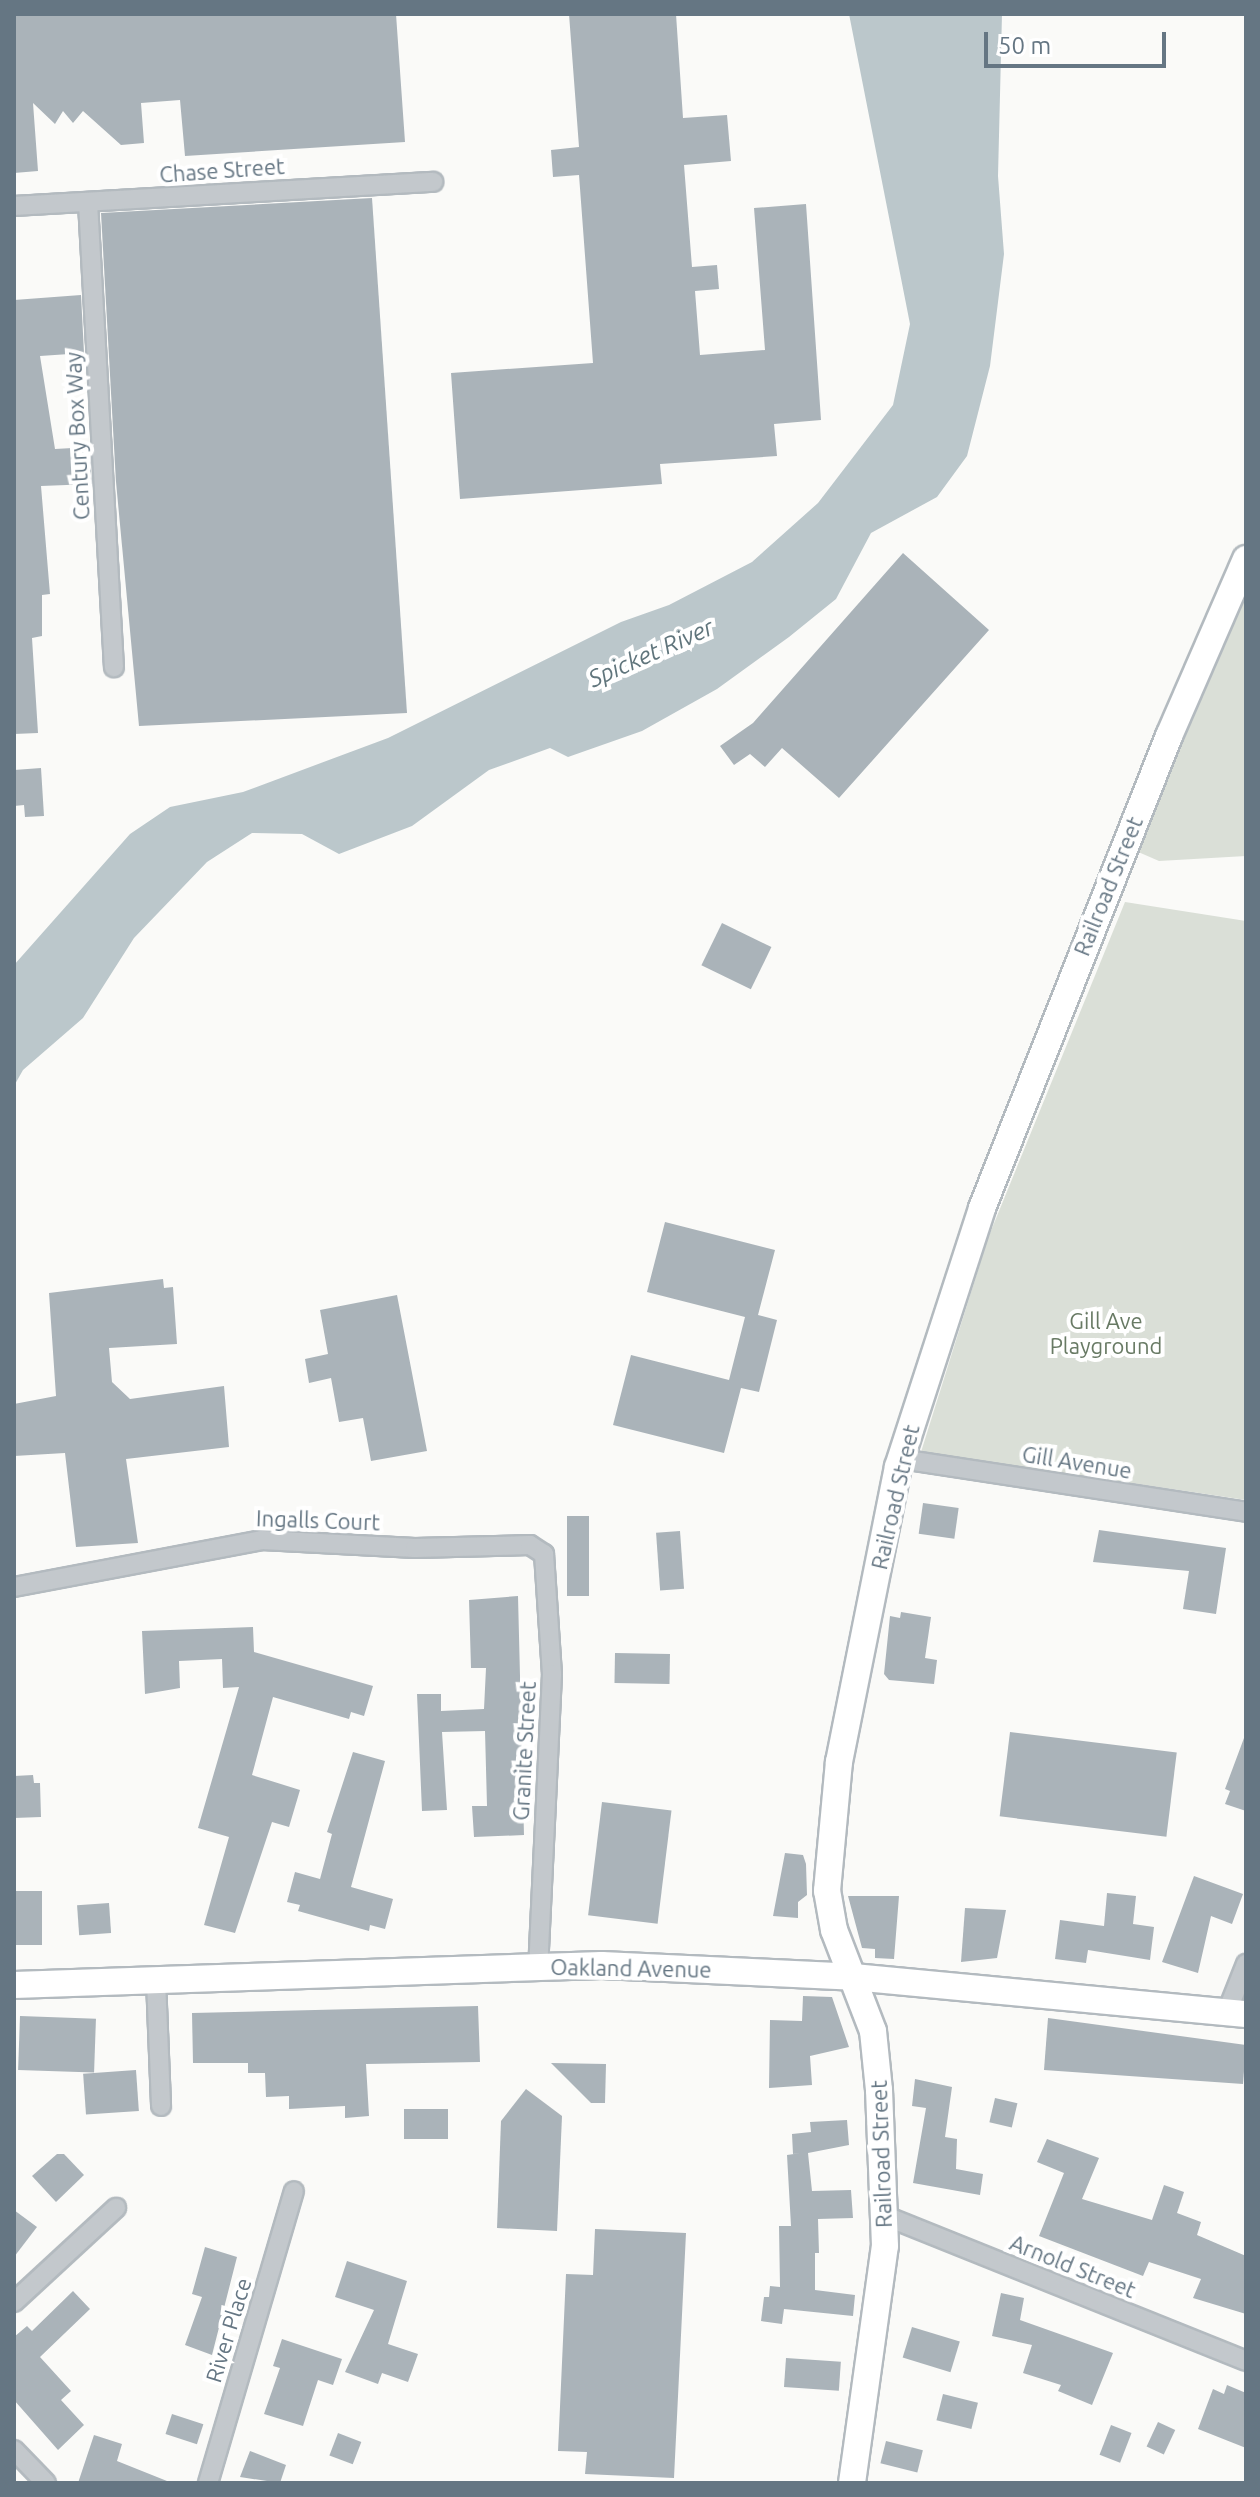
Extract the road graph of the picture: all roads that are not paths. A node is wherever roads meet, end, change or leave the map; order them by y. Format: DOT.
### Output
graph roads {
  1 [pos="433,182"];
  2 [pos="88,203"];
  3 [pos="14,206"];
  4 [pos="1246,559"];
  5 [pos="114,667"];
  6 [pos="901,1459"];
  7 [pos="1246,1512"];
  8 [pos="530,1545"];
  9 [pos="14,1587"];
  10 [pos="1246,1964"];
  11 [pos="538,1967"];
  12 [pos="853,1977"];
  13 [pos="156,1980"];
  14 [pos="14,1985"];
  15 [pos="1237,2013"];
  16 [pos="161,2106"];
  17 [pos="294,2191"];
  18 [pos="116,2208"];
  19 [pos="883,2215"];
  20 [pos="14,2302"];
  21 [pos="1246,2361"];
  22 [pos="14,2450"];
  23 [pos="46,2483"];
  24 [pos="208,2483"];
  25 [pos="852,2483"];
  1 -- 2 [label="street, Chase Street"];
  2 -- 3 [label="street, Chase Street"];
  2 -- 5 [label="street, Century Box Way"];
  4 -- 6 [label="main road, Railroad Street"];
  6 -- 7 [label="street, Gill Avenue"];
  6 -- 12 [label="main road, Railroad Street"];
  8 -- 9 [label="street, Ingalls Court"];
  8 -- 11 [label="street, Granite Street"];
  10 -- 15 [label="street"];
  11 -- 12 [label="main road, Oakland Avenue"];
  11 -- 13 [label="main road, Oakland Avenue"];
  12 -- 15 [label="main road, Oakland Avenue"];
  12 -- 19 [label="main road, Railroad Street"];
  13 -- 14 [label="main road, Oakland Avenue"];
  13 -- 16 [label="street"];
  17 -- 24 [label="street, River Place"];
  18 -- 20 [label="street"];
  19 -- 21 [label="street, Arnold Street"];
  19 -- 25 [label="main road, Railroad Street"];
  22 -- 23 [label="street"];
}
